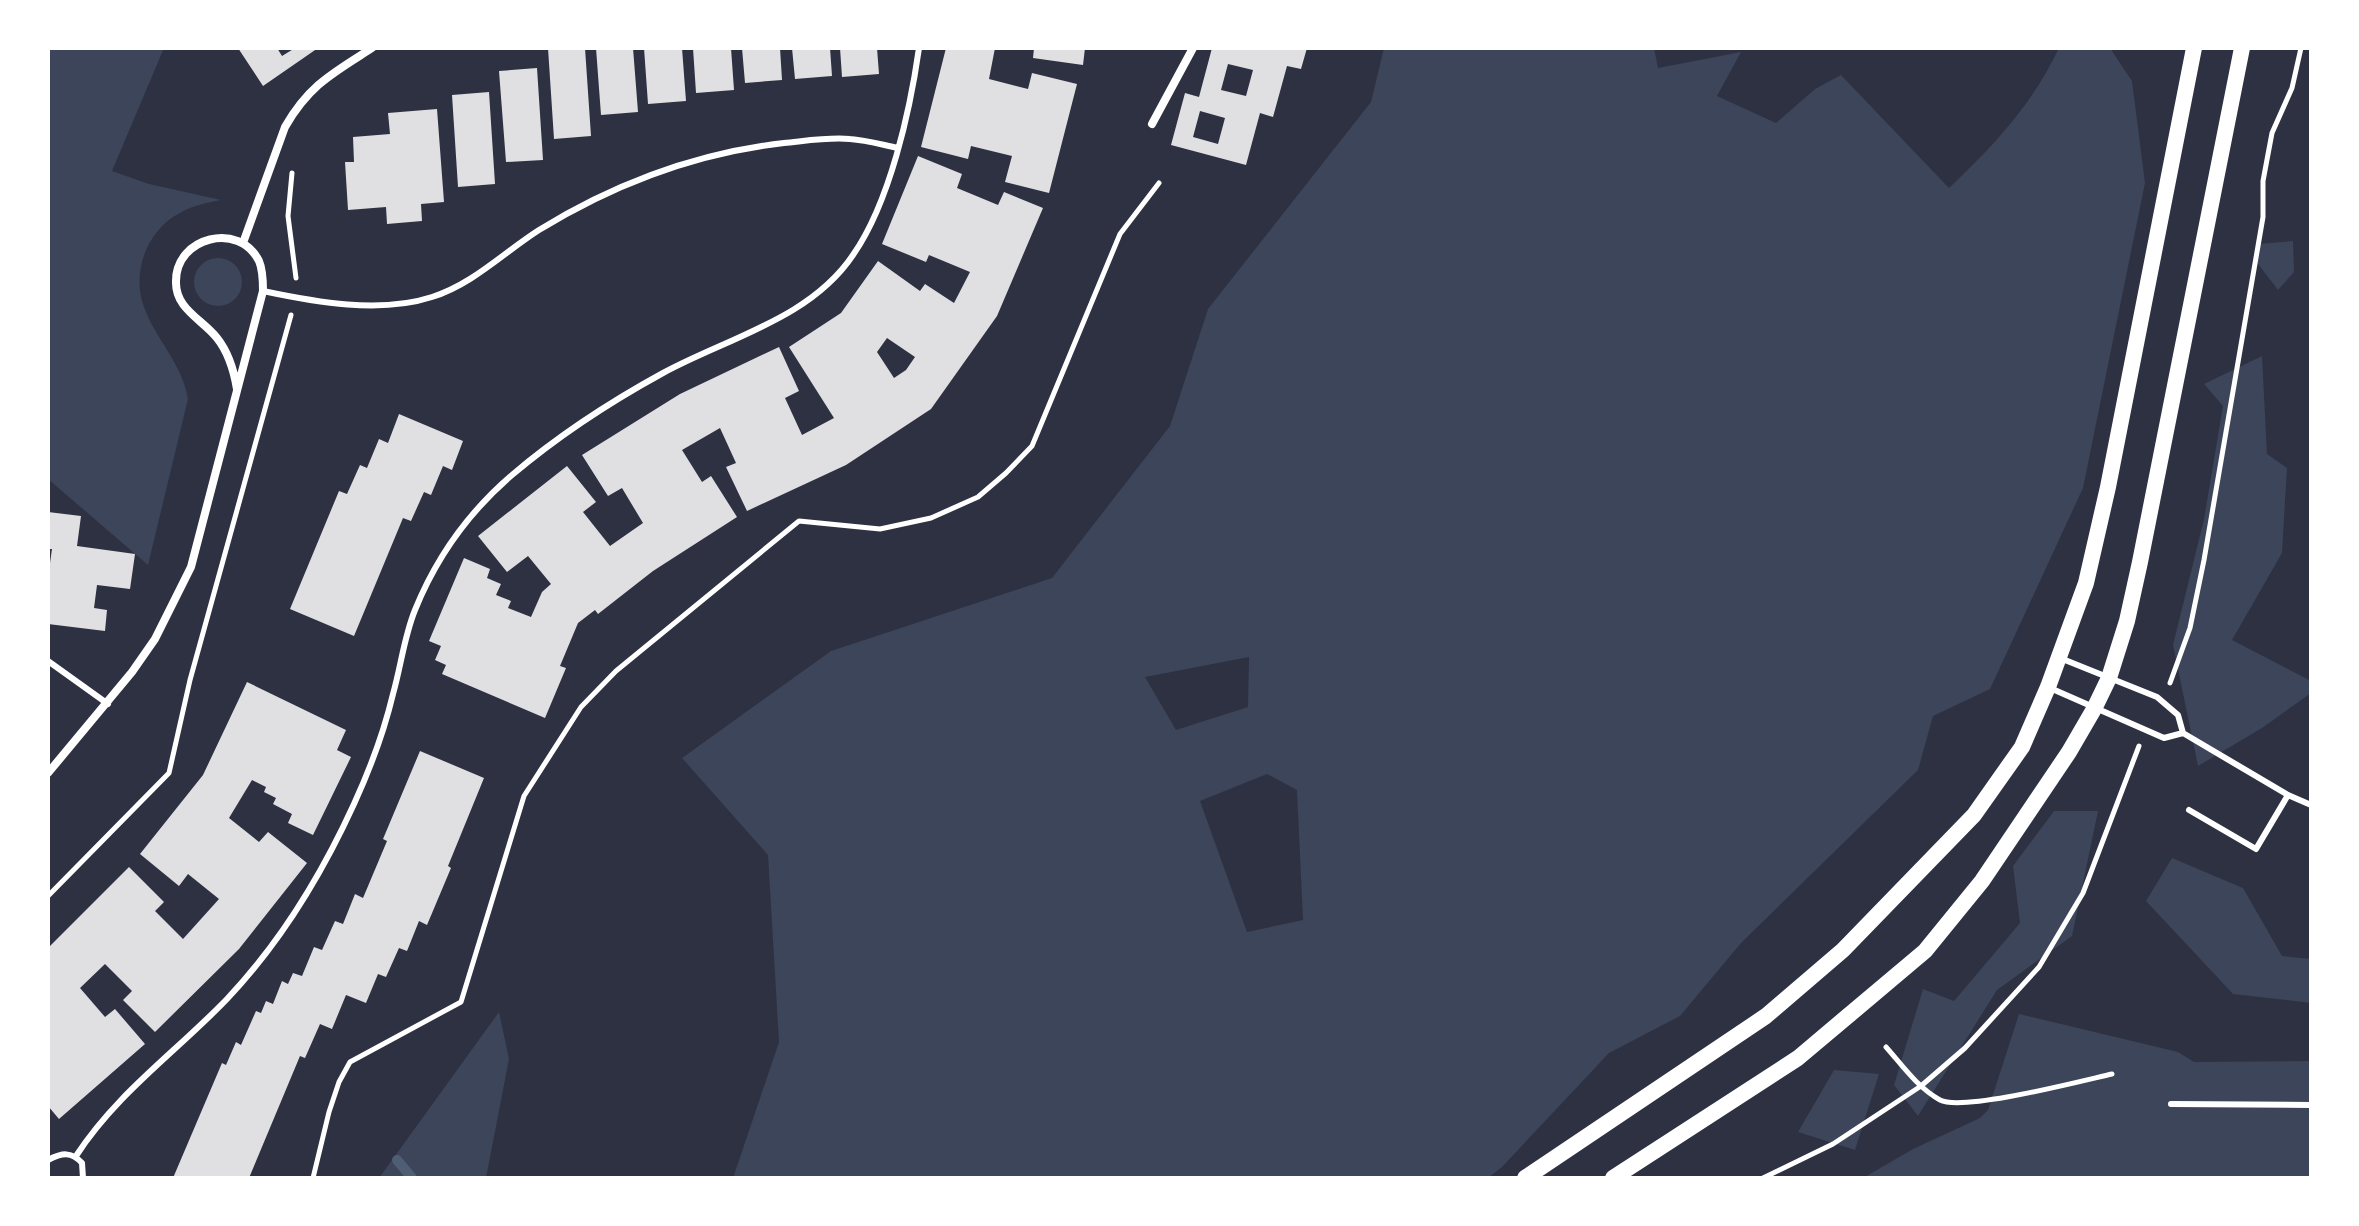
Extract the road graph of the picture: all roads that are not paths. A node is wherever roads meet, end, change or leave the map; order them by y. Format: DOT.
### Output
graph roads {
  1 [pos="372,48"];
  2 [pos="919,48"];
  3 [pos="1193,48"];
  4 [pos="2194,48"];
  5 [pos="2242,48"];
  6 [pos="1152,124"];
  7 [pos="898,148"];
  8 [pos="243,243"];
  9 [pos="263,291"];
  10 [pos="237,389"];
  11 [pos="2060,658"];
  12 [pos="48,661"];
  13 [pos="2109,678"];
  14 [pos="2048,687"];
  15 [pos="108,704"];
  16 [pos="2094,709"];
  17 [pos="2183,733"];
  18 [pos="48,773"];
  19 [pos="2288,795"];
  20 [pos="2311,805"];
  21 [pos="2189,810"];
  22 [pos="2171,1104"];
  23 [pos="2311,1105"];
  24 [pos="76,1156"];
  25 [pos="48,1160"];
  26 [pos="83,1178"];
  27 [pos="1525,1178"];
  28 [pos="1613,1178"];
  1 -- 8 [label="street"];
  2 -- 7 [label="lane"];
  3 -- 6 [label="street"];
  4 -- 11 [label="main road"];
  5 -- 13 [label="main road"];
  7 -- 9 [label="lane"];
  7 -- 24 [label="lane"];
  8 -- 9 [label="street"];
  8 -- 10 [label="street"];
  9 -- 10 [label="street"];
  10 -- 15 [label="street"];
  11 -- 13 [label="lane"];
  11 -- 14 [label="main road"];
  12 -- 15 [label="lane"];
  13 -- 16 [label="main road"];
  13 -- 17 [label="lane"];
  14 -- 16 [label="lane"];
  14 -- 27 [label="main road"];
  15 -- 18 [label="street"];
  16 -- 17 [label="lane"];
  16 -- 28 [label="main road"];
  17 -- 19 [label="lane"];
  19 -- 20 [label="lane"];
  19 -- 21 [label="lane"];
  22 -- 23 [label="lane"];
  24 -- 25 [label="lane"];
  24 -- 26 [label="lane"];
}
